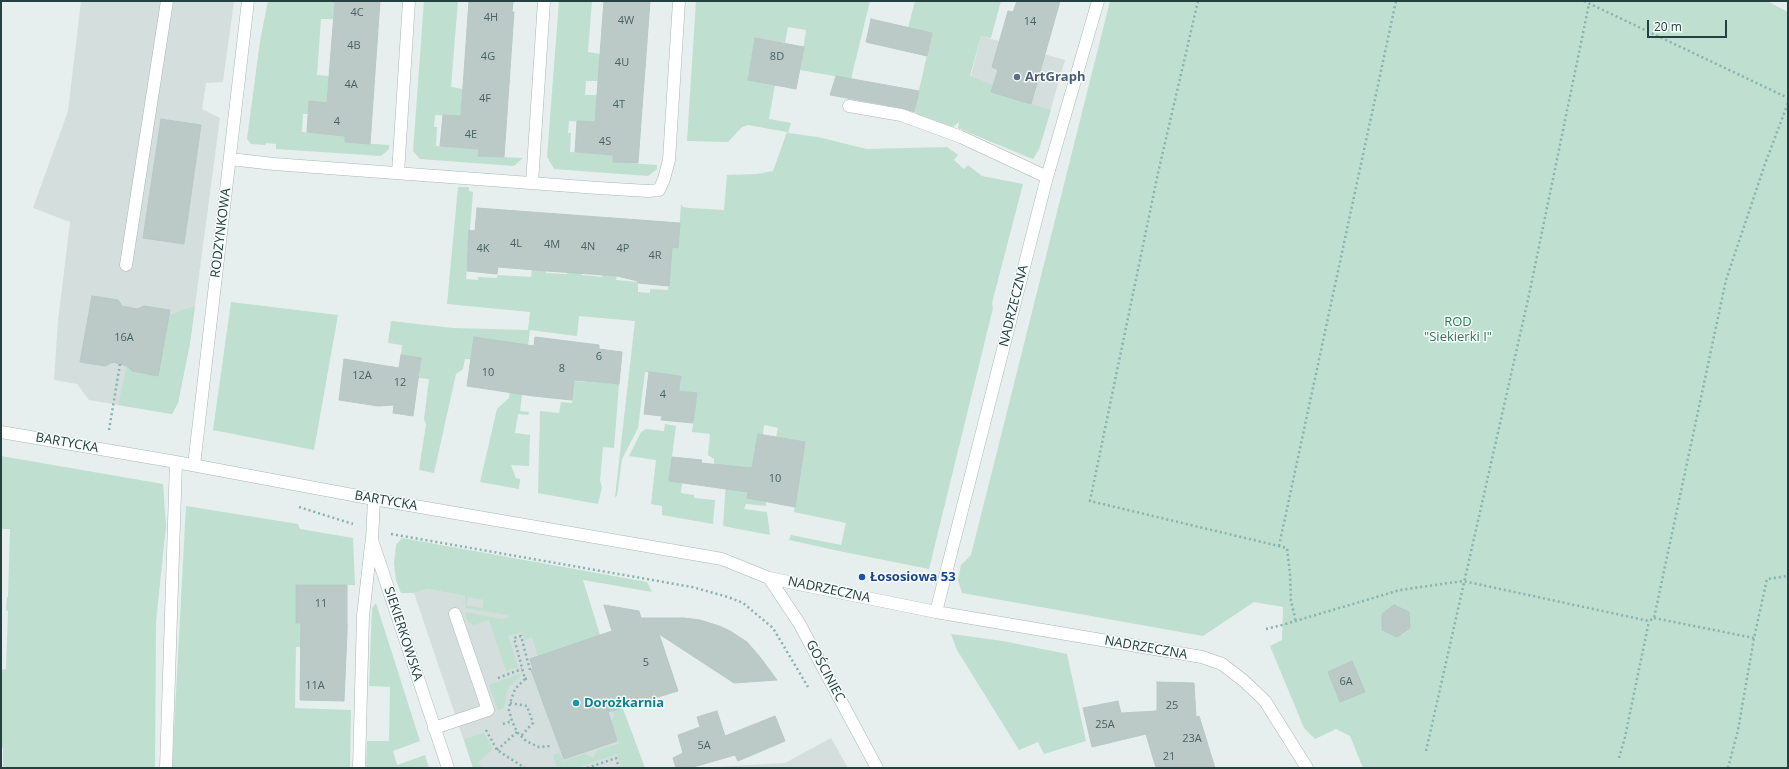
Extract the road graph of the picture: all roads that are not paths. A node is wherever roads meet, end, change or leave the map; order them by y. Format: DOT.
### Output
graph roads {
  1 [pos="167,1"];
  2 [pos="248,1"];
  3 [pos="409,1"];
  4 [pos="544,1"];
  5 [pos="679,1"];
  6 [pos="1098,1"];
  7 [pos="849,106"];
  8 [pos="230,159"];
  9 [pos="398,173"];
  10 [pos="1047,177"];
  11 [pos="532,183"];
  12 [pos="126,265"];
  13 [pos="1,432"];
  14 [pos="176,462"];
  15 [pos="194,465"];
  16 [pos="374,499"];
  17 [pos="372,535"];
  18 [pos="769,578"];
  19 [pos="936,612"];
  20 [pos="456,614"];
  21 [pos="434,728"];
  22 [pos="166,768"];
  23 [pos="359,768"];
  24 [pos="448,768"];
  25 [pos="876,768"];
  26 [pos="1307,768"];
  1 -- 12 [label="street"];
  2 -- 8 [label="street, RODZYNKOWA"];
  3 -- 9 [label="street"];
  4 -- 11 [label="street"];
  5 -- 11 [label="street"];
  6 -- 10 [label="street, NADRZECZNA"];
  7 -- 10 [label="street"];
  8 -- 9 [label="street"];
  8 -- 15 [label="street, RODZYNKOWA"];
  9 -- 11 [label="street"];
  10 -- 19 [label="street, NADRZECZNA"];
  13 -- 14 [label="street, BARTYCKA"];
  14 -- 15 [label="street, BARTYCKA"];
  14 -- 22 [label="street"];
  15 -- 16 [label="street, BARTYCKA"];
  16 -- 17 [label="street, SIEKIERKOWSKA"];
  16 -- 18 [label="street, BARTYCKA"];
  17 -- 21 [label="street, SIEKIERKOWSKA"];
  17 -- 23 [label="street"];
  18 -- 19 [label="street, NADRZECZNA"];
  18 -- 25 [label="street, GOŚCINIEC"];
  19 -- 26 [label="street, NADRZECZNA"];
  20 -- 21 [label="street"];
  21 -- 24 [label="street, SIEKIERKOWSKA"];
}
